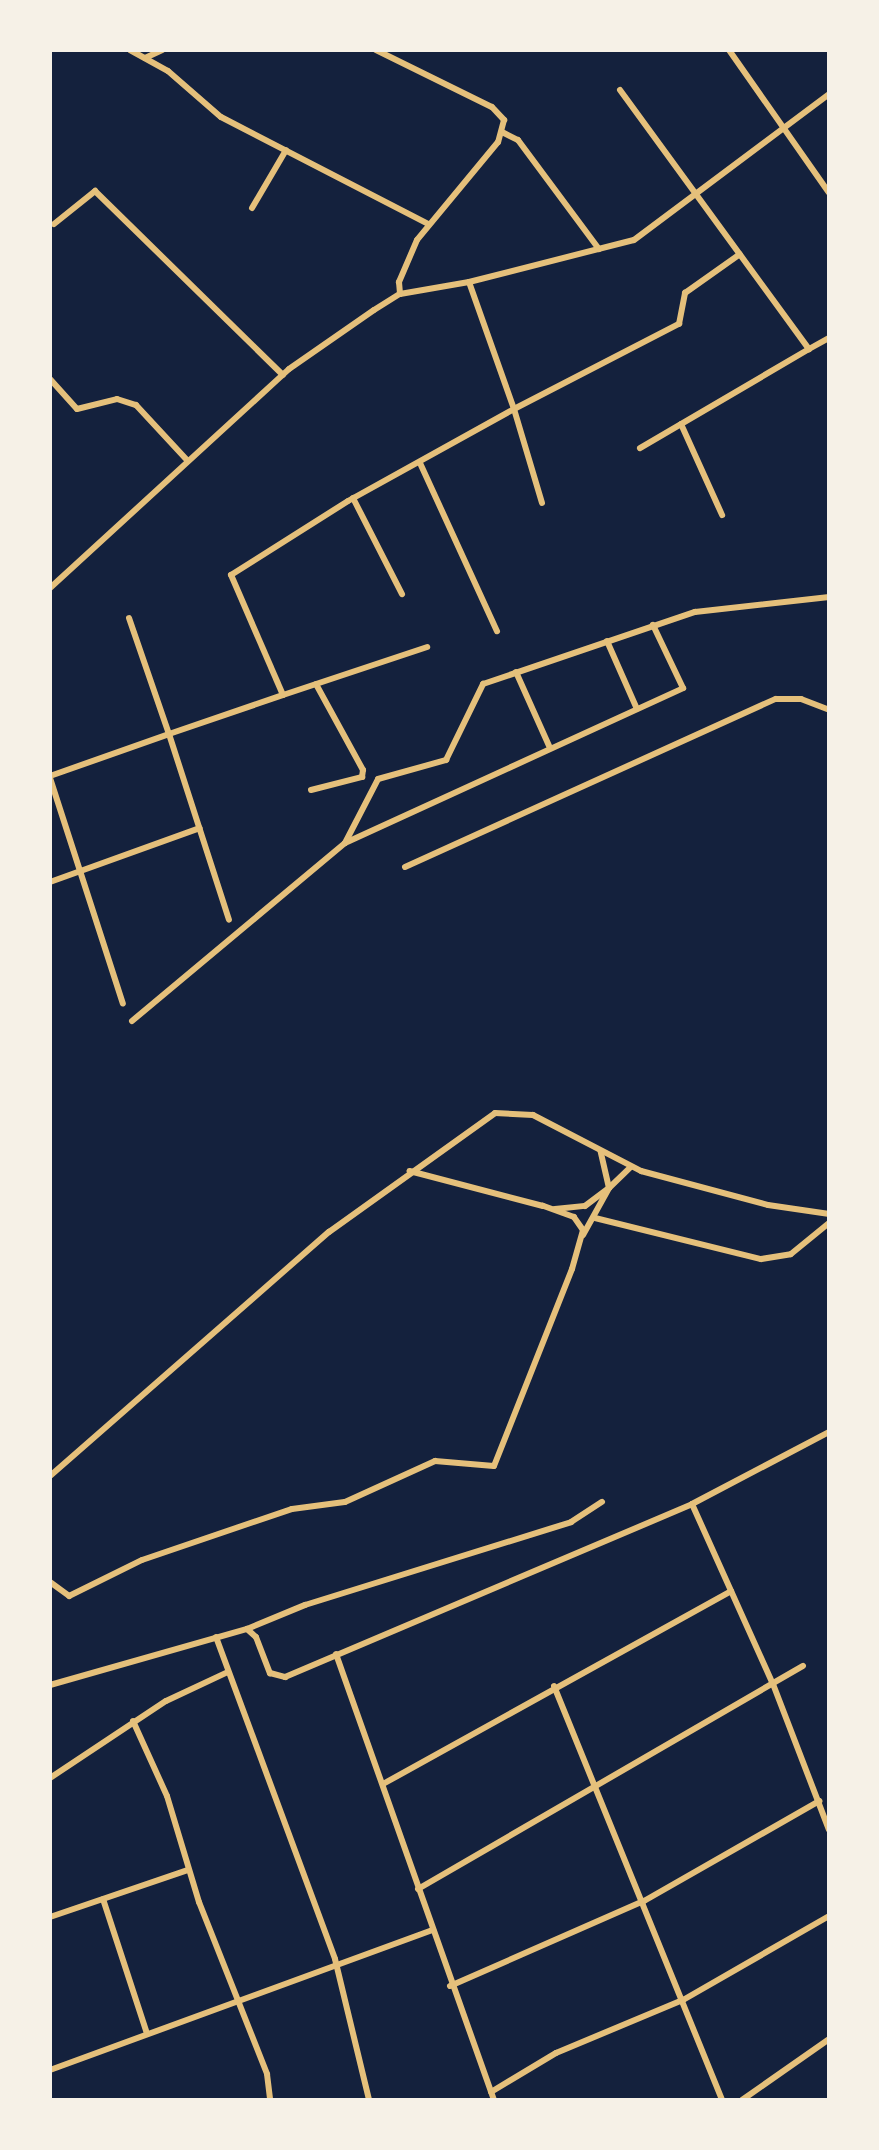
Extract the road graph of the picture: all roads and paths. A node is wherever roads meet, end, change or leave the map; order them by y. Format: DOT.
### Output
graph roads {
  1 [pos="130,50"];
  2 [pos="162,50"];
  3 [pos="376,50"];
  4 [pos="729,50"];
  5 [pos="145,58"];
  6 [pos="620,90"];
  7 [pos="829,94"];
  8 [pos="783,129"];
  9 [pos="502,132"];
  10 [pos="286,150"];
  11 [pos="829,193"];
  12 [pos="696,195"];
  13 [pos="252,208"];
  14 [pos="54,224"];
  15 [pos="428,224"];
  16 [pos="599,249"];
  17 [pos="740,254"];
  18 [pos="469,282"];
  19 [pos="400,294"];
  20 [pos="829,338"];
  21 [pos="809,349"];
  22 [pos="283,375"];
  23 [pos="50,379"];
  24 [pos="514,409"];
  25 [pos="681,424"];
  26 [pos="640,448"];
  27 [pos="187,460"];
  28 [pos="420,463"];
  29 [pos="353,498"];
  30 [pos="542,503"];
  31 [pos="722,515"];
  32 [pos="50,588"];
  33 [pos="402,594"];
  34 [pos="829,597"];
  35 [pos="129,618"];
  36 [pos="653,625"];
  37 [pos="497,631"];
  38 [pos="607,641"];
  39 [pos="427,647"];
  40 [pos="516,672"];
  41 [pos="316,684"];
  42 [pos="283,695"];
  43 [pos="637,709"];
  44 [pos="829,710"];
  45 [pos="169,734"];
  46 [pos="550,748"];
  47 [pos="50,777"];
  48 [pos="311,790"];
  49 [pos="200,828"];
  50 [pos="345,843"];
  51 [pos="405,867"];
  52 [pos="79,870"];
  53 [pos="50,882"];
  54 [pos="229,920"];
  55 [pos="123,1004"];
  56 [pos="132,1021"];
  57 [pos="601,1152"];
  58 [pos="631,1167"];
  59 [pos="410,1171"];
  60 [pos="609,1188"];
  61 [pos="553,1210"];
  62 [pos="829,1214"];
  63 [pos="595,1218"];
  64 [pos="829,1223"];
  65 [pos="581,1237"];
  66 [pos="829,1432"];
  67 [pos="50,1476"];
  68 [pos="602,1502"];
  69 [pos="692,1504"];
  70 [pos="50,1582"];
  71 [pos="731,1591"];
  72 [pos="247,1629"];
  73 [pos="216,1637"];
  74 [pos="336,1654"];
  75 [pos="803,1666"];
  76 [pos="228,1672"];
  77 [pos="773,1684"];
  78 [pos="50,1685"];
  79 [pos="554,1686"];
  80 [pos="133,1721"];
  81 [pos="50,1778"];
  82 [pos="383,1784"];
  83 [pos="597,1789"];
  84 [pos="819,1801"];
  85 [pos="829,1830"];
  86 [pos="188,1870"];
  87 [pos="418,1889"];
  88 [pos="103,1899"];
  89 [pos="644,1901"];
  90 [pos="829,1916"];
  91 [pos="50,1917"];
  92 [pos="433,1930"];
  93 [pos="336,1964"];
  94 [pos="450,1986"];
  95 [pos="237,2000"];
  96 [pos="683,2000"];
  97 [pos="147,2034"];
  98 [pos="829,2039"];
  99 [pos="50,2070"];
  100 [pos="760,2091"];
  101 [pos="492,2096"];
  102 [pos="270,2100"];
  103 [pos="369,2100"];
  104 [pos="722,2100"];
  105 [pos="742,2100"];
  106 [pos="763,2100"];
  1 -- 5 [label="street"];
  2 -- 5 [label="street"];
  3 -- 9 [label="street"];
  4 -- 8 [label="street"];
  5 -- 10 [label="street"];
  6 -- 12 [label="street"];
  7 -- 8 [label="street"];
  8 -- 11 [label="street"];
  8 -- 12 [label="street"];
  9 -- 15 [label="street"];
  9 -- 16 [label="street"];
  10 -- 13 [label="street"];
  10 -- 15 [label="street"];
  12 -- 16 [label="street"];
  12 -- 17 [label="street"];
  14 -- 22 [label="street"];
  15 -- 19 [label="street"];
  16 -- 18 [label="street"];
  17 -- 21 [label="street"];
  17 -- 24 [label="street"];
  18 -- 19 [label="street"];
  18 -- 24 [label="street"];
  19 -- 22 [label="street"];
  20 -- 21 [label="street"];
  21 -- 25 [label="street"];
  22 -- 27 [label="street"];
  23 -- 27 [label="street"];
  24 -- 28 [label="street"];
  24 -- 30 [label="street"];
  25 -- 26 [label="street"];
  25 -- 31 [label="street"];
  27 -- 32 [label="street"];
  28 -- 29 [label="street"];
  28 -- 37 [label="street"];
  29 -- 33 [label="street"];
  29 -- 42 [label="street"];
  34 -- 36 [label="street"];
  35 -- 45 [label="street"];
  36 -- 38 [label="street"];
  36 -- 43 [label="street"];
  38 -- 40 [label="street"];
  38 -- 43 [label="street"];
  39 -- 41 [label="street"];
  40 -- 46 [label="street"];
  40 -- 50 [label="street"];
  41 -- 42 [label="street"];
  41 -- 48 [label="street"];
  42 -- 45 [label="street"];
  43 -- 46 [label="street"];
  44 -- 51 [label="street"];
  45 -- 47 [label="street"];
  45 -- 49 [label="street"];
  46 -- 50 [label="street"];
  47 -- 52 [label="street"];
  49 -- 52 [label="street"];
  49 -- 54 [label="street"];
  50 -- 56 [label="street"];
  52 -- 53 [label="street"];
  52 -- 55 [label="street"];
  57 -- 58 [label="street"];
  57 -- 59 [label="street"];
  57 -- 60 [label="street"];
  58 -- 60 [label="street"];
  58 -- 62 [label="street"];
  59 -- 61 [label="street"];
  59 -- 67 [label="street"];
  60 -- 61 [label="street"];
  60 -- 63 [label="street"];
  61 -- 65 [label="street"];
  63 -- 64 [label="street"];
  63 -- 65 [label="street"];
  65 -- 70 [label="street"];
  66 -- 69 [label="street"];
  68 -- 72 [label="street"];
  69 -- 71 [label="street"];
  69 -- 74 [label="street"];
  71 -- 77 [label="street"];
  71 -- 79 [label="street"];
  72 -- 73 [label="street"];
  72 -- 74 [label="street"];
  73 -- 76 [label="street"];
  73 -- 78 [label="street"];
  74 -- 82 [label="street"];
  75 -- 77 [label="street"];
  76 -- 80 [label="street"];
  76 -- 93 [label="street"];
  77 -- 83 [label="street"];
  77 -- 84 [label="street"];
  79 -- 82 [label="street"];
  79 -- 83 [label="street"];
  80 -- 81 [label="street"];
  80 -- 86 [label="street"];
  82 -- 87 [label="street"];
  83 -- 87 [label="street"];
  83 -- 89 [label="street"];
  84 -- 85 [label="street"];
  84 -- 89 [label="street"];
  86 -- 88 [label="street"];
  86 -- 95 [label="street"];
  87 -- 92 [label="street"];
  88 -- 91 [label="street"];
  88 -- 97 [label="street"];
  89 -- 94 [label="street"];
  89 -- 96 [label="street"];
  90 -- 96 [label="street"];
  92 -- 93 [label="street"];
  92 -- 94 [label="street"];
  93 -- 95 [label="street"];
  93 -- 103 [label="street"];
  94 -- 101 [label="street"];
  95 -- 97 [label="street"];
  95 -- 102 [label="street"];
  96 -- 101 [label="street"];
  96 -- 104 [label="street"];
  97 -- 99 [label="street"];
  98 -- 100 [label="street"];
  100 -- 105 [label="street"];
  100 -- 106 [label="street"];
}
